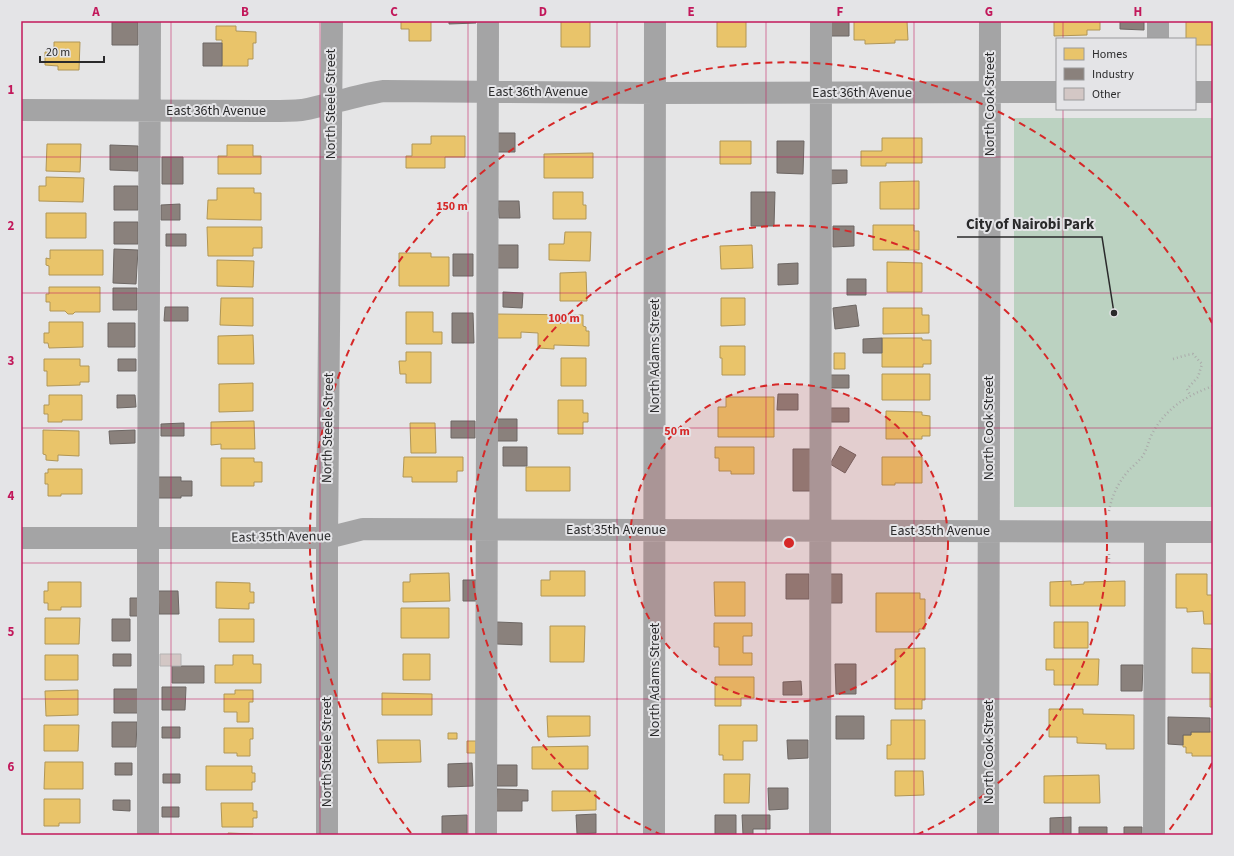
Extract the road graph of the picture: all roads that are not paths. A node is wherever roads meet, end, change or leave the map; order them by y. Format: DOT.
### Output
graph roads {
  1 [pos="150,21"];
  2 [pos="332,21"];
  3 [pos="488,21"];
  4 [pos="655,21"];
  5 [pos="821,21"];
  6 [pos="990,21"];
  7 [pos="1158,21"];
  8 [pos="1158,38"];
  9 [pos="487,92"];
  10 [pos="990,92"];
  11 [pos="1056,92"];
  12 [pos="1196,92"];
  13 [pos="1213,92"];
  14 [pos="655,93"];
  15 [pos="821,93"];
  16 [pos="332,103"];
  17 [pos="21,110"];
  18 [pos="149,111"];
  19 [pos="487,530"];
  20 [pos="655,530"];
  21 [pos="821,531"];
  22 [pos="989,532"];
  23 [pos="1155,532"];
  24 [pos="1213,532"];
  25 [pos="21,538"];
  26 [pos="148,538"];
  27 [pos="327,538"];
  28 [pos="148,835"];
  29 [pos="327,835"];
  30 [pos="486,835"];
  31 [pos="654,835"];
  32 [pos="820,835"];
  33 [pos="988,835"];
  34 [pos="1154,835"];
  1 -- 18 [label="street"];
  2 -- 16 [label="street, North Steele Street"];
  3 -- 9 [label="street"];
  4 -- 14 [label="street, North Adams Street"];
  5 -- 15 [label="street"];
  6 -- 10 [label="street, North Cook Street"];
  7 -- 8 [label="street"];
  9 -- 14 [label="street, East 36th Avenue"];
  9 -- 16 [label="street, East 36th Avenue"];
  9 -- 19 [label="street"];
  10 -- 11 [label="street, East 36th Avenue"];
  10 -- 15 [label="street, East 36th Avenue"];
  10 -- 22 [label="street, North Cook Street"];
  12 -- 13 [label="street"];
  14 -- 15 [label="street, East 36th Avenue"];
  14 -- 20 [label="street, North Adams Street"];
  15 -- 21 [label="street"];
  16 -- 18 [label="street, East 36th Avenue"];
  16 -- 27 [label="street, North Steele Street"];
  17 -- 18 [label="street, East 36th Avenue"];
  18 -- 26 [label="street"];
  19 -- 20 [label="street, East 35th Avenue"];
  19 -- 27 [label="street, East 35th Avenue"];
  19 -- 30 [label="street"];
  20 -- 21 [label="street, East 35th Avenue"];
  20 -- 31 [label="street, North Adams Street"];
  21 -- 22 [label="street, East 35th Avenue"];
  21 -- 32 [label="street"];
  22 -- 23 [label="street, East 35th Avenue"];
  22 -- 33 [label="street, North Cook Street"];
  23 -- 24 [label="street, East 35th Avenue"];
  23 -- 34 [label="street"];
  25 -- 26 [label="street, East 35th Avenue"];
  26 -- 27 [label="street, East 35th Avenue"];
  26 -- 28 [label="street"];
  27 -- 29 [label="street, North Steele Street"];
}
